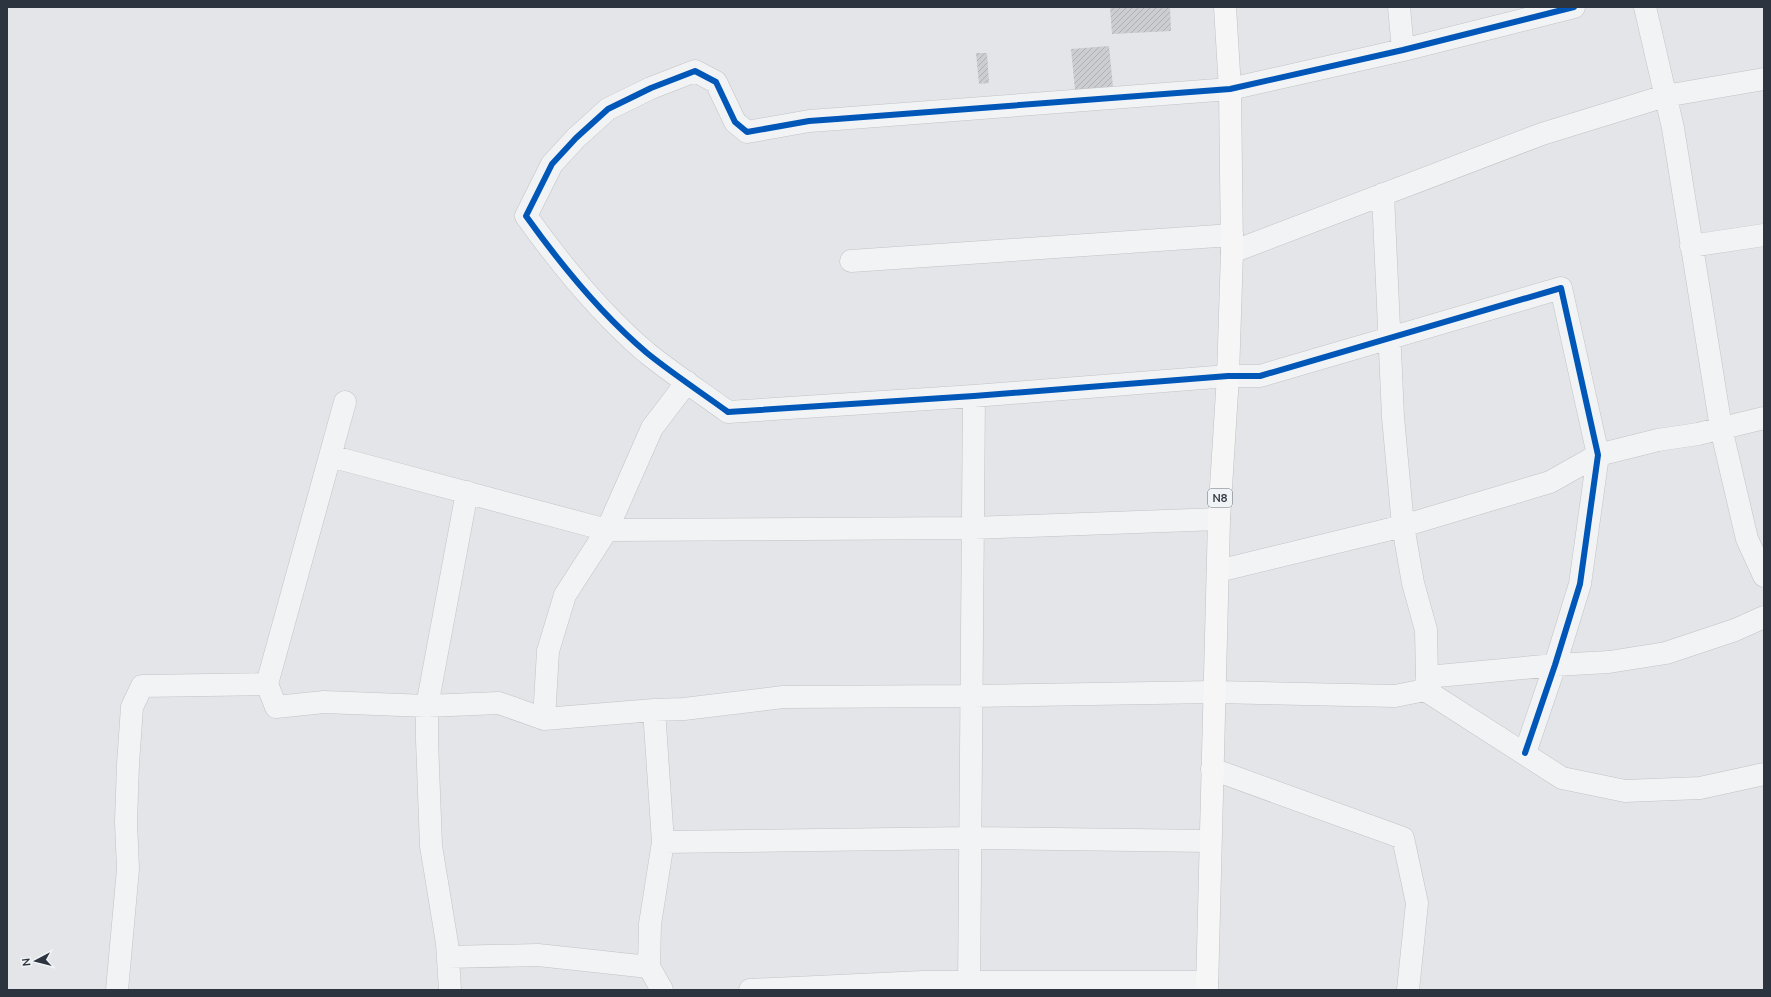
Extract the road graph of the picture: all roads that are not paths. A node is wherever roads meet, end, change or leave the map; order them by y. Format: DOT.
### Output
graph roads {
  1 [pos="1225,7"];
  2 [pos="1399,7"];
  3 [pos="1574,7"];
  4 [pos="1645,7"];
  5 [pos="1402,50"];
  6 [pos="1764,80"];
  7 [pos="1230,89"];
  8 [pos="1665,96"];
  9 [pos="1383,194"];
  10 [pos="1764,235"];
  11 [pos="1232,243"];
  12 [pos="1691,246"];
  13 [pos="851,261"];
  14 [pos="1390,338"];
  15 [pos="1228,376"];
  16 [pos="687,382"];
  17 [pos="974,396"];
  18 [pos="345,402"];
  19 [pos="1764,418"];
  20 [pos="1721,428"];
  21 [pos="1598,455"];
  22 [pos="330,456"];
  23 [pos="467,492"];
  24 [pos="1219,519"];
  25 [pos="1403,526"];
  26 [pos="973,528"];
  27 [pos="606,530"];
  28 [pos="1218,571"];
  29 [pos="1764,576"];
  30 [pos="1764,617"];
  31 [pos="1555,665"];
  32 [pos="267,684"];
  33 [pos="1426,684"];
  34 [pos="1214,692"];
  35 [pos="971,696"];
  36 [pos="428,706"];
  37 [pos="654,710"];
  38 [pos="544,719"];
  39 [pos="1525,753"];
  40 [pos="1212,769"];
  41 [pos="1764,774"];
  42 [pos="970,838"];
  43 [pos="1210,841"];
  44 [pos="663,842"];
  45 [pos="448,957"];
  46 [pos="649,967"];
  47 [pos="969,986"];
  48 [pos="1207,986"];
  49 [pos="117,990"];
  50 [pos="450,990"];
  51 [pos="662,990"];
  52 [pos="750,990"];
  53 [pos="1408,990"];
  1 -- 7 [label="main road, N8"];
  2 -- 5 [label="street"];
  3 -- 5 [label="street"];
  4 -- 8 [label="street"];
  5 -- 7 [label="street"];
  6 -- 8 [label="street"];
  7 -- 11 [label="main road, N8"];
  7 -- 16 [label="street"];
  8 -- 9 [label="street"];
  8 -- 12 [label="street"];
  9 -- 11 [label="street"];
  9 -- 14 [label="street"];
  10 -- 12 [label="street"];
  11 -- 13 [label="street"];
  11 -- 15 [label="main road, N8"];
  12 -- 20 [label="street"];
  14 -- 15 [label="street"];
  14 -- 21 [label="street"];
  14 -- 25 [label="street"];
  15 -- 17 [label="street"];
  15 -- 24 [label="main road, N8"];
  16 -- 17 [label="street"];
  16 -- 27 [label="street"];
  17 -- 26 [label="street"];
  18 -- 22 [label="street"];
  19 -- 20 [label="street"];
  20 -- 21 [label="street"];
  20 -- 29 [label="street"];
  21 -- 25 [label="street"];
  21 -- 31 [label="street"];
  22 -- 23 [label="street"];
  22 -- 32 [label="street"];
  23 -- 27 [label="street"];
  23 -- 36 [label="street"];
  24 -- 26 [label="street"];
  24 -- 28 [label="main road, N8"];
  25 -- 28 [label="street"];
  25 -- 33 [label="street"];
  26 -- 27 [label="street"];
  26 -- 35 [label="street"];
  27 -- 38 [label="street"];
  28 -- 34 [label="main road, N8"];
  30 -- 31 [label="street"];
  31 -- 33 [label="street"];
  31 -- 39 [label="street"];
  32 -- 36 [label="street"];
  32 -- 49 [label="street"];
  33 -- 34 [label="street"];
  33 -- 39 [label="street"];
  34 -- 35 [label="street"];
  34 -- 40 [label="main road, N8"];
  35 -- 37 [label="street"];
  35 -- 42 [label="street"];
  36 -- 38 [label="street"];
  36 -- 45 [label="street"];
  37 -- 38 [label="street"];
  37 -- 44 [label="street"];
  39 -- 41 [label="street"];
  40 -- 43 [label="main road, N8"];
  40 -- 53 [label="street"];
  42 -- 43 [label="street"];
  42 -- 44 [label="street"];
  42 -- 47 [label="street"];
  43 -- 48 [label="main road, N8"];
  44 -- 46 [label="street"];
  45 -- 46 [label="street"];
  45 -- 50 [label="street"];
  46 -- 51 [label="street"];
  47 -- 48 [label="street"];
  47 -- 52 [label="street"];
}
